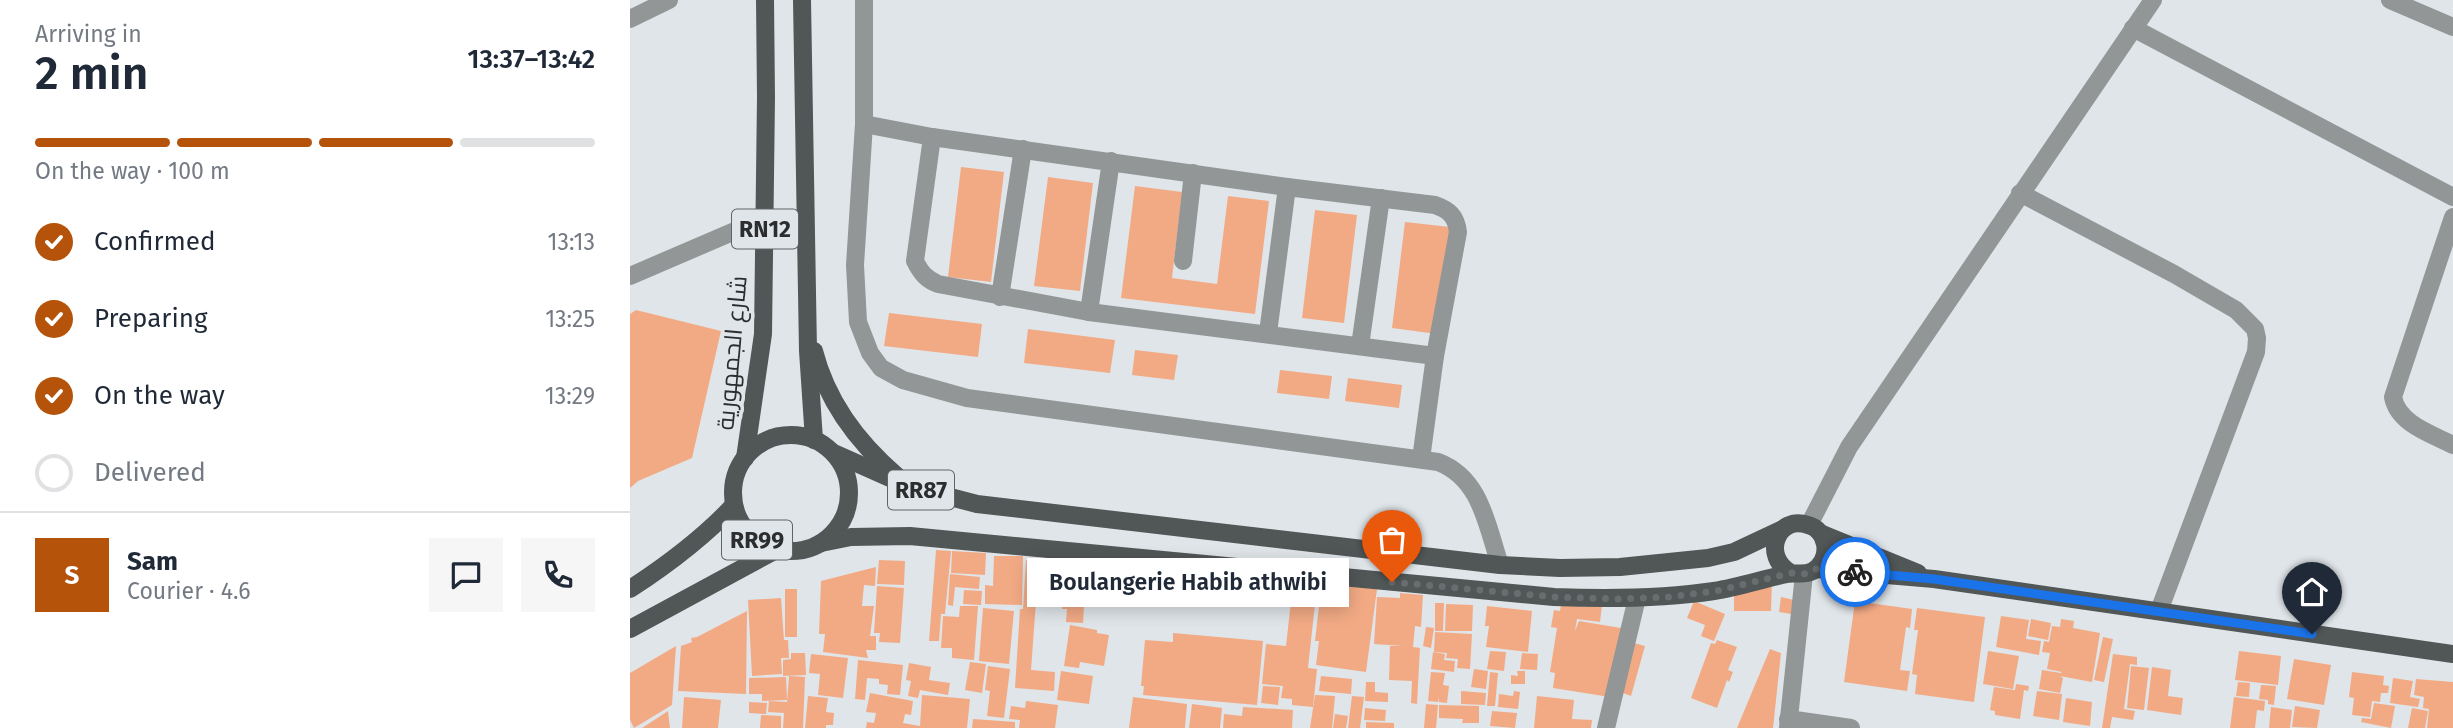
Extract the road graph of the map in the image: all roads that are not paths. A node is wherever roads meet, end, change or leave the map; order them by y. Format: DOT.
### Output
graph roads {
  1 [pos="669,0"];
  2 [pos="765,0"];
  3 [pos="802,0"];
  4 [pos="864,0"];
  5 [pos="2153,0"];
  6 [pos="2390,0"];
  7 [pos="630,19"];
  8 [pos="2453,27"];
  9 [pos="2133,28"];
  10 [pos="864,124"];
  11 [pos="932,137"];
  12 [pos="1023,149"];
  13 [pos="1111,161"];
  14 [pos="1193,173"];
  15 [pos="1287,187"];
  16 [pos="2021,193"];
  17 [pos="2453,197"];
  18 [pos="1381,198"];
  19 [pos="2453,217"];
  20 [pos="765,219"];
  21 [pos="1183,261"];
  22 [pos="630,276"];
  23 [pos="1000,297"];
  24 [pos="1089,312"];
  25 [pos="808,323"];
  26 [pos="1268,333"];
  27 [pos="1360,346"];
  28 [pos="1435,356"];
  29 [pos="814,440"];
  30 [pos="2453,445"];
  31 [pos="836,454"];
  32 [pos="746,458"];
  33 [pos="1421,459"];
  34 [pos="908,486"];
  35 [pos="734,505"];
  36 [pos="1784,528"];
  37 [pos="1815,529"];
  38 [pos="821,543"];
  39 [pos="776,550"];
  40 [pos="1500,565"];
  41 [pos="1804,572"];
  42 [pos="1934,579"];
  43 [pos="630,589"];
  44 [pos="1637,598"];
  45 [pos="2159,611"];
  46 [pos="630,629"];
  47 [pos="2453,654"];
  48 [pos="1788,724"];
  49 [pos="1606,728"];
  50 [pos="1851,728"];
  1 -- 7 [label="street"];
  2 -- 20 [label="main road, شارع الجمهورية / RN12"];
  3 -- 25 [label="main road, RN12"];
  4 -- 10 [label="street"];
  5 -- 9 [label="street"];
  6 -- 8 [label="street"];
  9 -- 16 [label="street"];
  9 -- 17 [label="street"];
  10 -- 11 [label="street"];
  10 -- 33 [label="street"];
  11 -- 12 [label="street"];
  11 -- 23 [label="street"];
  12 -- 13 [label="street"];
  12 -- 23 [label="street"];
  13 -- 14 [label="street"];
  13 -- 24 [label="street"];
  14 -- 15 [label="street"];
  14 -- 21 [label="street"];
  15 -- 18 [label="street"];
  15 -- 26 [label="street"];
  16 -- 37 [label="street"];
  16 -- 45 [label="street"];
  18 -- 27 [label="street"];
  18 -- 28 [label="street"];
  19 -- 30 [label="street"];
  20 -- 22 [label="street"];
  20 -- 32 [label="main road, شارع الجمهورية / RN12"];
  23 -- 24 [label="street"];
  24 -- 26 [label="street"];
  25 -- 29 [label="main road, RN12"];
  25 -- 34 [label="main road"];
  26 -- 27 [label="street"];
  27 -- 28 [label="street"];
  28 -- 33 [label="street"];
  29 -- 31 [label="main road"];
  29 -- 32 [label="main road"];
  31 -- 34 [label="main road, RR87"];
  31 -- 38 [label="main road, RR99"];
  32 -- 35 [label="main road, RR99"];
  33 -- 40 [label="street"];
  34 -- 40 [label="main road, RR87"];
  35 -- 39 [label="main road, RR99"];
  35 -- 43 [label="main road, RR99"];
  36 -- 37 [label="main road, RR87"];
  36 -- 40 [label="main road, RR87"];
  36 -- 41 [label="main road"];
  37 -- 41 [label="main road"];
  37 -- 42 [label="main road, RR87"];
  38 -- 39 [label="main road, RR99"];
  38 -- 44 [label="main road, RR87"];
  39 -- 46 [label="main road, RR99"];
  41 -- 42 [label="main road, RR87"];
  41 -- 44 [label="main road, RR87"];
  41 -- 48 [label="street"];
  42 -- 45 [label="main road, RR87"];
  44 -- 49 [label="street"];
  45 -- 47 [label="main road, RR87"];
  48 -- 50 [label="street"];
}
